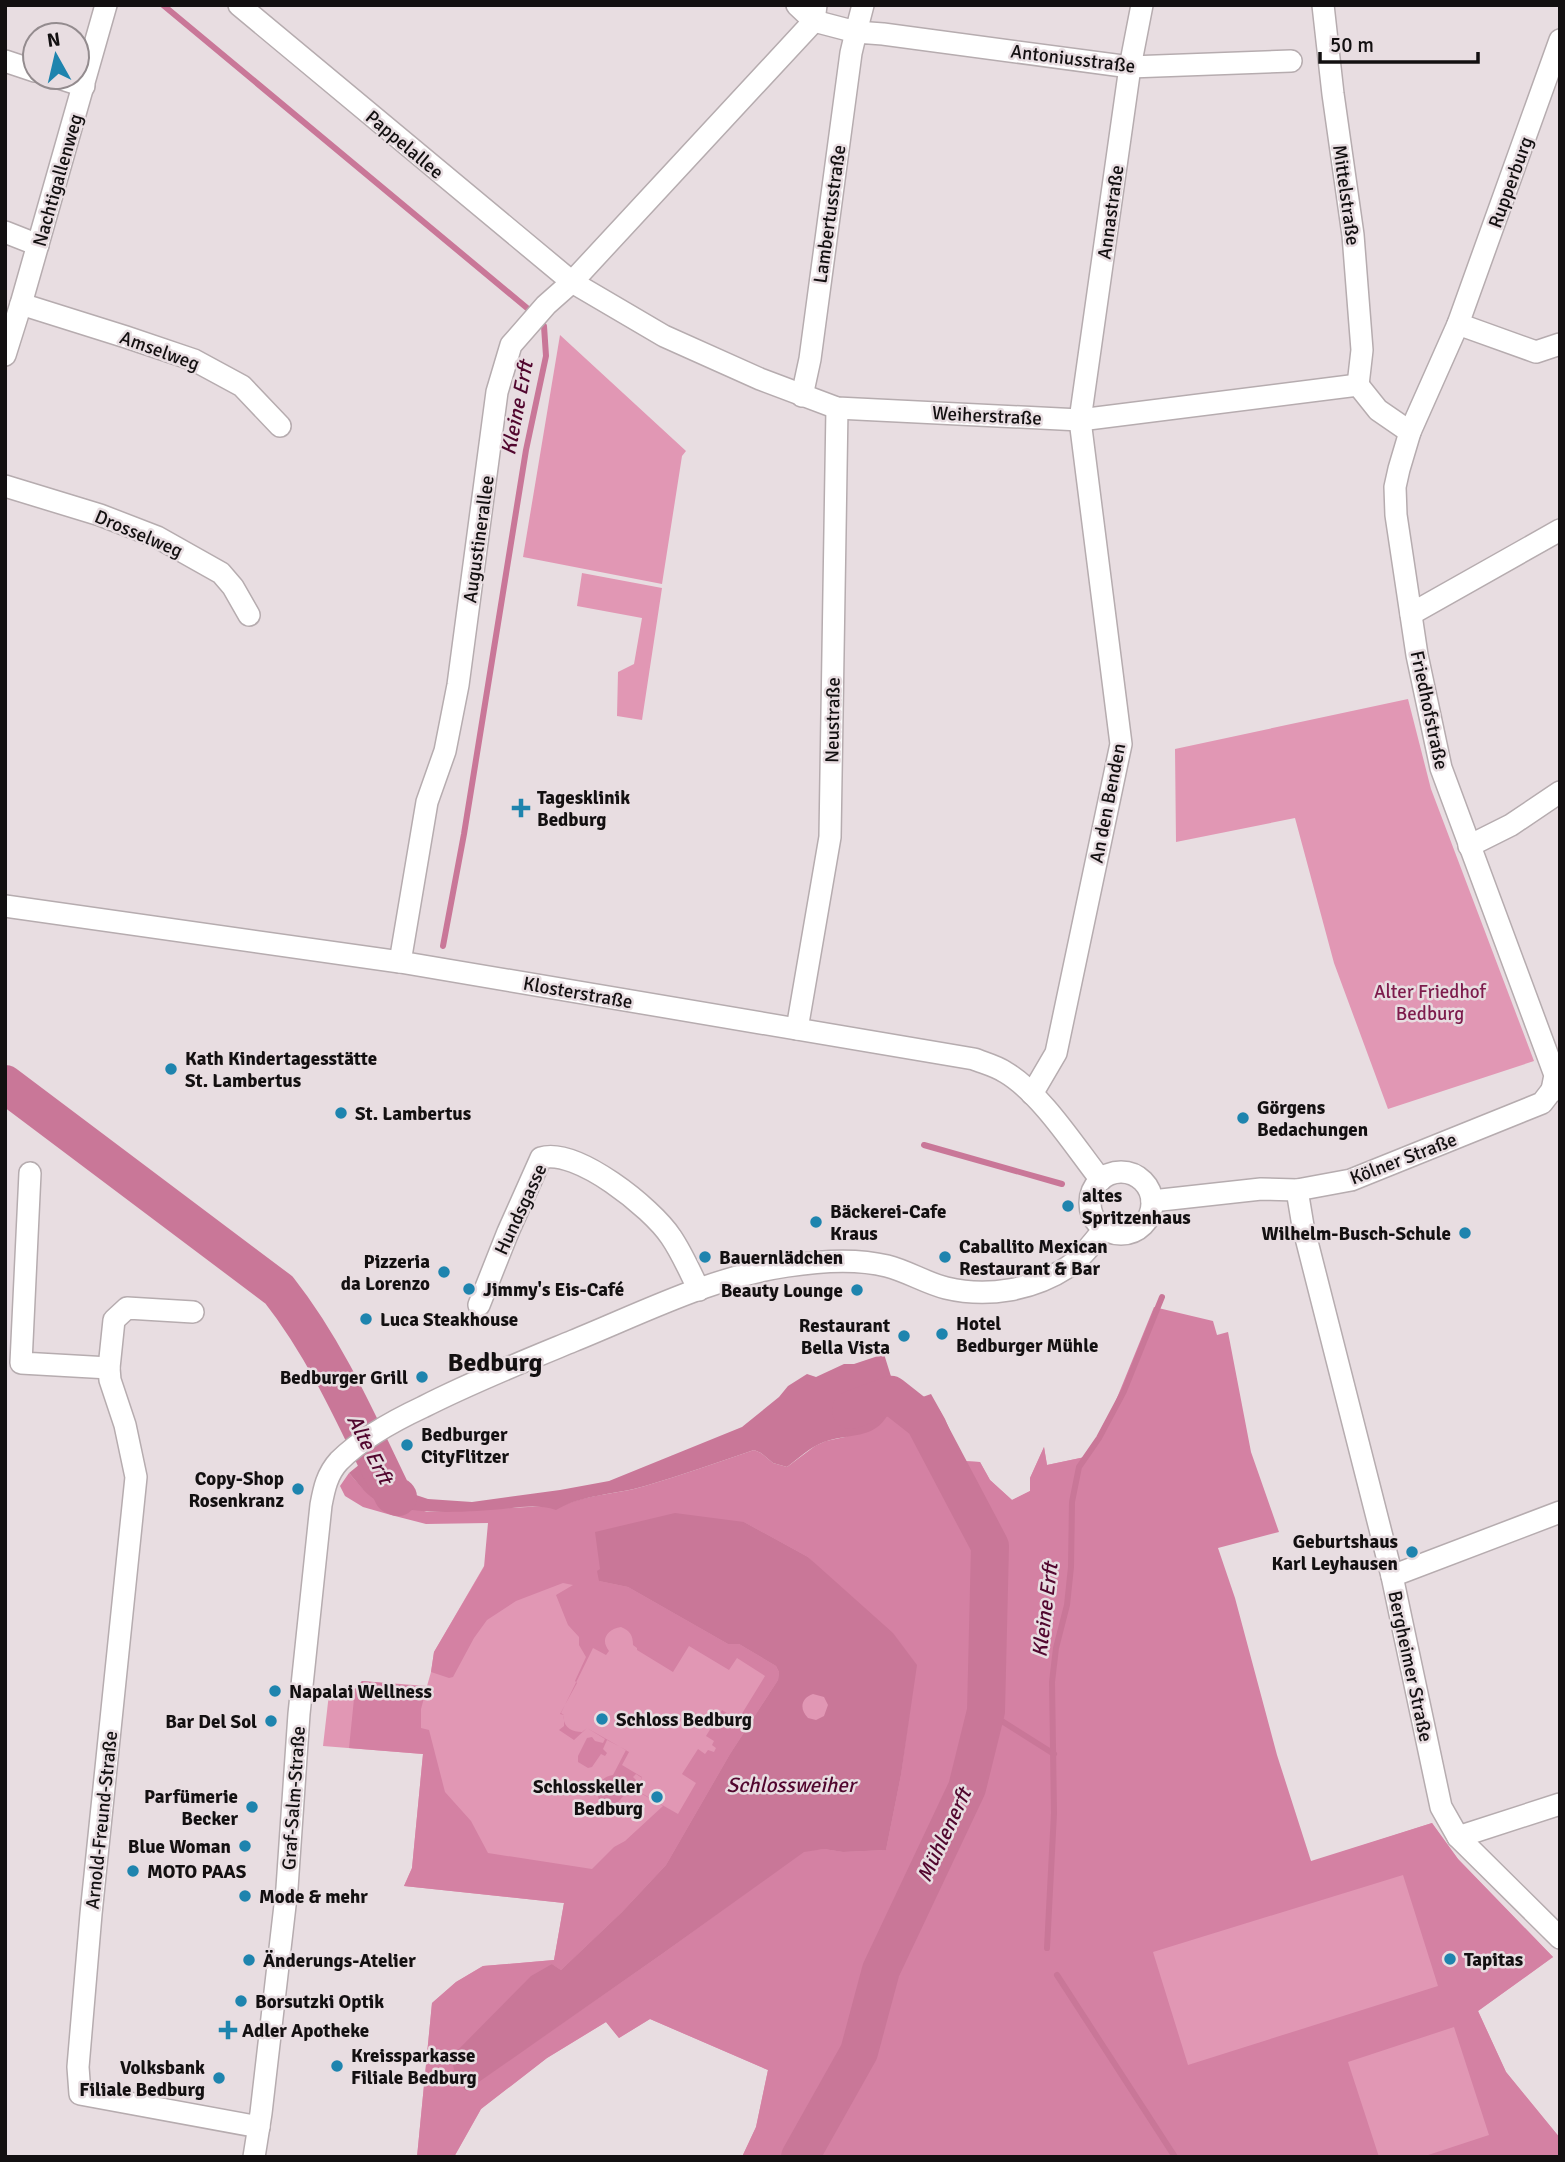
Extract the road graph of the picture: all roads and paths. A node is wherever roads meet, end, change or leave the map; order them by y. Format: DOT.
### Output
graph roads {
  1 [pos="106,5"];
  2 [pos="239,5"];
  3 [pos="797,5"];
  4 [pos="863,5"];
  5 [pos="1142,5"];
  6 [pos="1323,5"];
  7 [pos="815,13"];
  8 [pos="856,32"];
  9 [pos="1560,40"];
  10 [pos="91,60"];
  11 [pos="1291,61"];
  12 [pos="1130,67"];
  13 [pos="83,91"];
  14 [pos="5,232"];
  15 [pos="38,245"];
  16 [pos="572,282"];
  17 [pos="21,304"];
  18 [pos="1458,324"];
  19 [pos="1560,344"];
  20 [pos="5,355"];
  21 [pos="1358,384"];
  22 [pos="802,396"];
  23 [pos="837,408"];
  24 [pos="1080,420"];
  25 [pos="280,426"];
  26 [pos="1410,432"];
  27 [pos="5,486"];
  28 [pos="1560,530"];
  29 [pos="1411,614"];
  30 [pos="249,615"];
  31 [pos="1560,792"];
  32 [pos="1469,846"];
  33 [pos="5,906"];
  34 [pos="400,962"];
  35 [pos="797,1029"];
  36 [pos="1556,1090"];
  37 [pos="1031,1094"];
  38 [pos="30,1173"];
  39 [pos="1101,1180"];
  40 [pos="1297,1190"];
  41 [pos="1152,1202"];
  42 [pos="1104,1229"];
  43 [pos="699,1290"];
  44 [pos="479,1305"];
  45 [pos="193,1312"];
  46 [pos="109,1368"];
  47 [pos="1560,1512"];
  48 [pos="1392,1576"];
  49 [pos="1560,1804"];
  50 [pos="1458,1837"];
  51 [pos="1560,1938"];
  52 [pos="260,2127"];
  53 [pos="254,2157"];
  1 -- 10 [label="street, Nachtigallenweg"];
  2 -- 16 [label="street, Pappelallee"];
  3 -- 7 [label="street"];
  4 -- 8 [label="street"];
  5 -- 12 [label="street, Annastraße"];
  6 -- 21 [label="street, Mittelstraße"];
  7 -- 8 [label="street"];
  7 -- 16 [label="street, Augustinerallee"];
  8 -- 12 [label="street, Antoniusstraße"];
  8 -- 22 [label="street, Lambertusstraße"];
  9 -- 18 [label="street, Rupperburg"];
  11 -- 12 [label="street, Antoniusstraße"];
  12 -- 24 [label="street, Annastraße"];
  13 -- 15 [label="street, Nachtigallenweg"];
  14 -- 15 [label="street"];
  15 -- 17 [label="street, Nachtigallenweg"];
  16 -- 22 [label="street, Weiherstraße"];
  16 -- 34 [label="street, Augustinerallee"];
  17 -- 20 [label="street, Nachtigallenweg"];
  17 -- 25 [label="street, Amselweg"];
  18 -- 19 [label="street"];
  18 -- 26 [label="street, Friedhofstraße"];
  21 -- 24 [label="street, Weiherstraße"];
  21 -- 26 [label="street"];
  22 -- 23 [label="street, Weiherstraße"];
  23 -- 24 [label="street, Weiherstraße"];
  23 -- 35 [label="street, Neustraße"];
  24 -- 37 [label="street, An den Benden"];
  26 -- 29 [label="street, Friedhofstraße"];
  27 -- 30 [label="street, Drosselweg"];
  28 -- 29 [label="street"];
  29 -- 32 [label="street, Friedhofstraße"];
  31 -- 32 [label="street"];
  32 -- 36 [label="street, Friedhofstraße"];
  33 -- 34 [label="street, Klosterstraße"];
  34 -- 35 [label="street, Klosterstraße"];
  35 -- 37 [label="street, Klosterstraße"];
  36 -- 40 [label="street, Kölner Straße"];
  37 -- 39 [label="street, Klosterstraße"];
  38 -- 46 [label="street"];
  39 -- 41 [label="street"];
  39 -- 42 [label="street"];
  40 -- 41 [label="street, Kölner Straße"];
  40 -- 48 [label="street, Bergheimer Straße"];
  41 -- 42 [label="street"];
  42 -- 43 [label="street, Graf-Salm-Straße"];
  43 -- 44 [label="street, Hundsgasse"];
  43 -- 52 [label="street, Graf-Salm-Straße"];
  45 -- 46 [label="street, Arnold-Freund-Straße"];
  46 -- 52 [label="street, Arnold-Freund-Straße"];
  47 -- 48 [label="street"];
  48 -- 50 [label="street, Bergheimer Straße"];
  49 -- 50 [label="street"];
  50 -- 51 [label="street, Bergheimer Straße"];
  52 -- 53 [label="street, Graf-Salm-Straße"];
}
